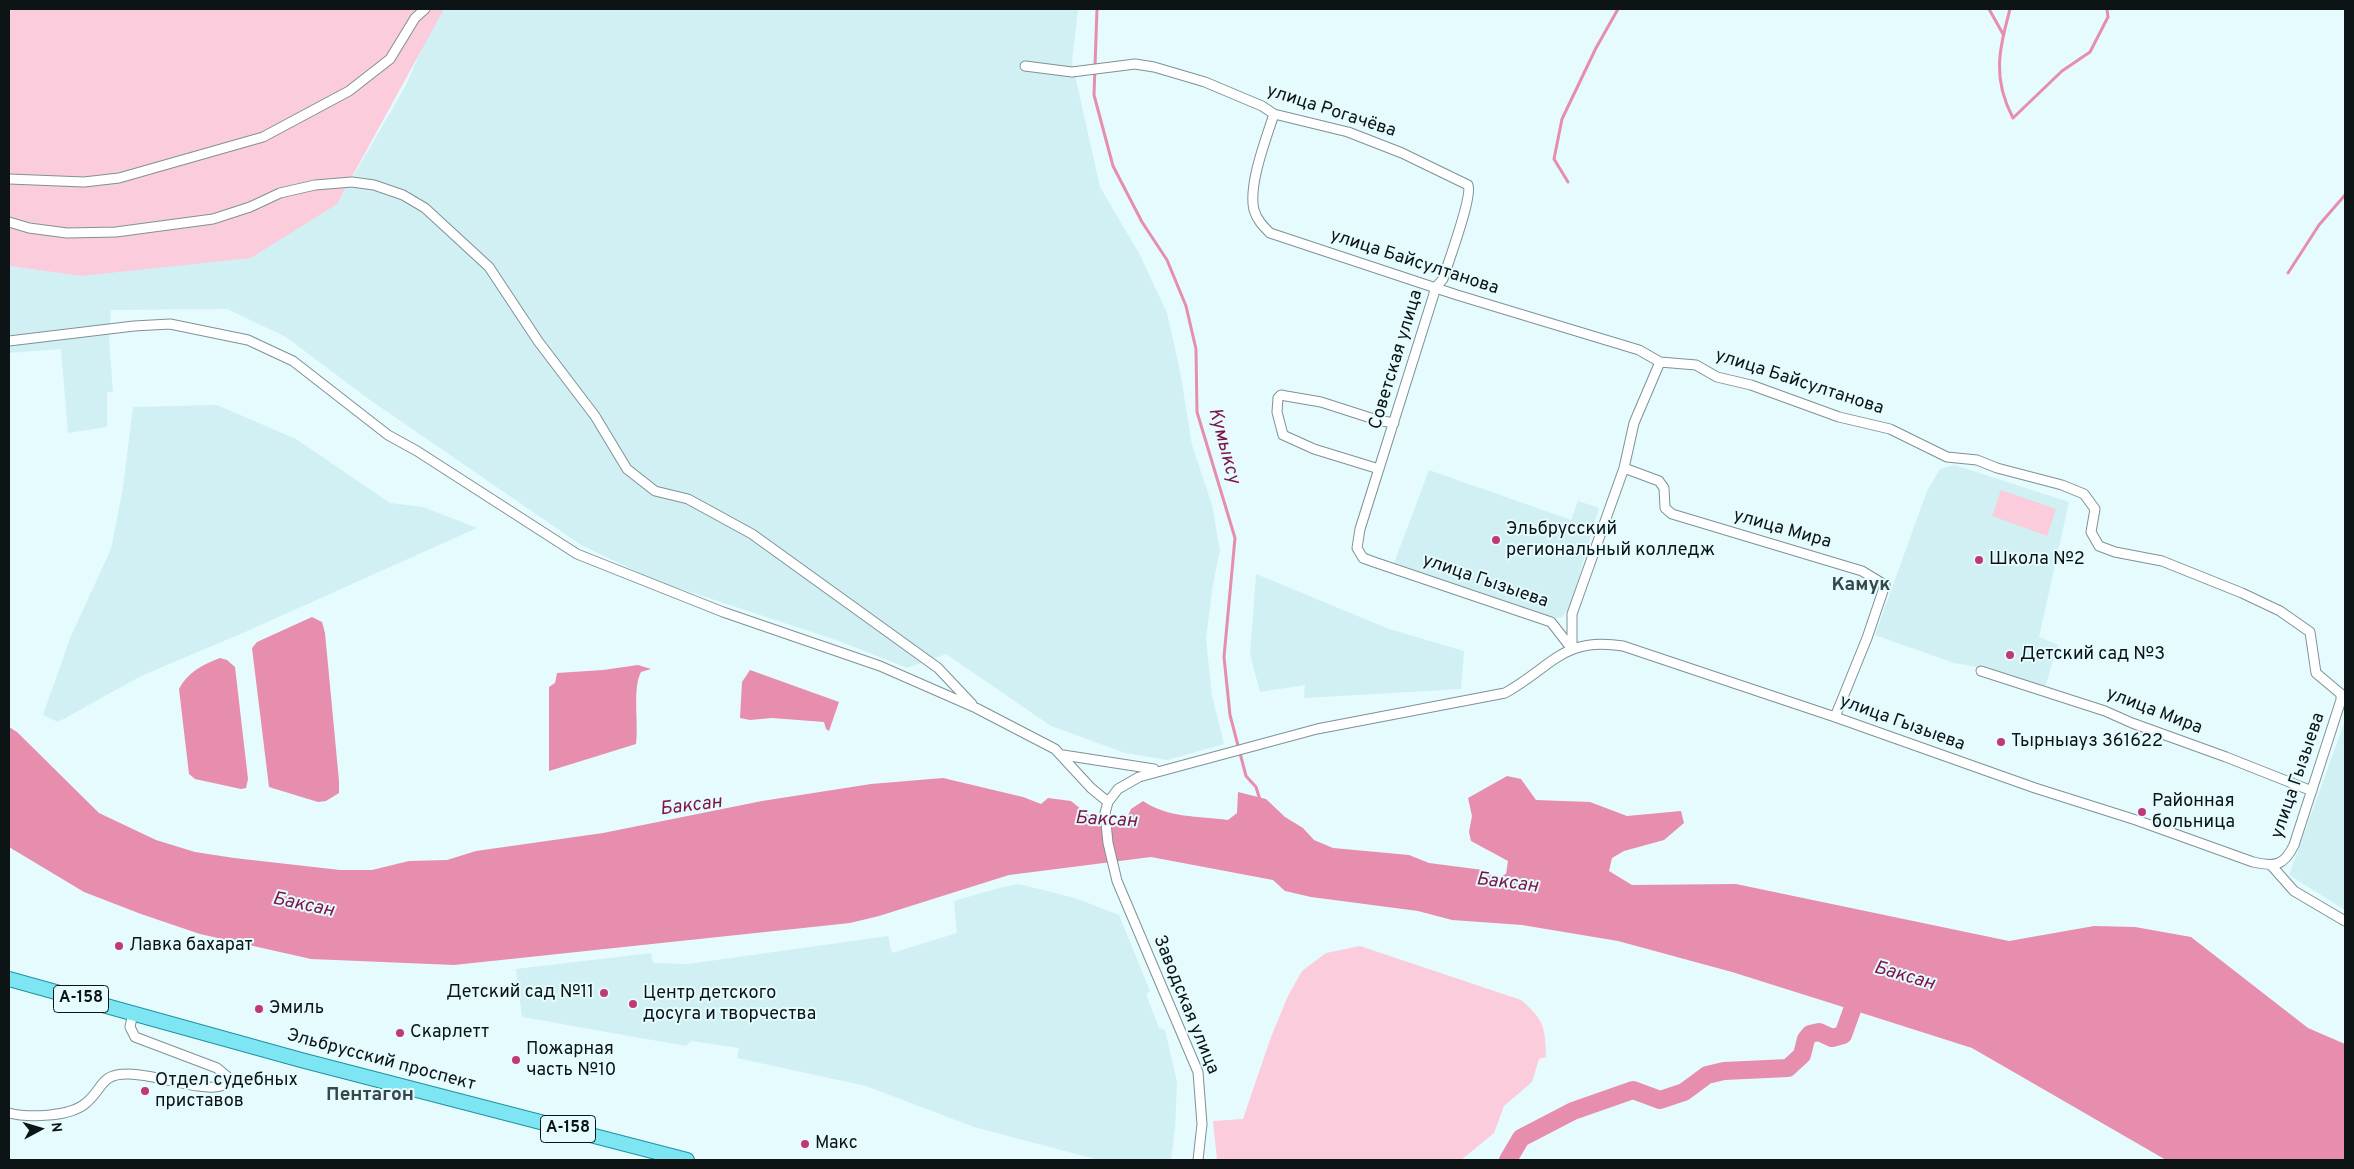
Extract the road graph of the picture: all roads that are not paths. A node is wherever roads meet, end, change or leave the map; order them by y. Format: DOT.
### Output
graph roads {
  1 [pos="425,9"];
  2 [pos="1025,66"];
  3 [pos="1274,114"];
  4 [pos="9,179"];
  5 [pos="1462,181"];
  6 [pos="9,222"];
  7 [pos="1436,288"];
  8 [pos="9,342"];
  9 [pos="1660,362"];
  10 [pos="1394,423"];
  11 [pos="1624,468"];
  12 [pos="1380,469"];
  13 [pos="1359,552"];
  14 [pos="1572,649"];
  15 [pos="1981,671"];
  16 [pos="2341,700"];
  17 [pos="976,708"];
  18 [pos="1835,717"];
  19 [pos="1062,755"];
  20 [pos="1160,770"];
  21 [pos="2312,791"];
  22 [pos="1108,802"];
  23 [pos="2271,865"];
  24 [pos="2345,921"];
  25 [pos="9,979"];
  26 [pos="133,1013"];
  27 [pos="9,1113"];
  28 [pos="687,1160"];
  29 [pos="1198,1160"];
  1 -- 4 [label="street"];
  2 -- 3 [label="street, улица Рогачёва"];
  3 -- 5 [label="street, улица Рогачёва"];
  3 -- 7 [label="street, улица Байсултанова"];
  5 -- 7 [label="street, Советская улица"];
  6 -- 17 [label="street"];
  7 -- 9 [label="street, улица Байсултанова"];
  7 -- 10 [label="street, Советская улица"];
  8 -- 17 [label="street"];
  9 -- 11 [label="street"];
  9 -- 16 [label="street, улица Байсултанова"];
  10 -- 12 [label="street, Советская улица"];
  10 -- 12 [label="street"];
  11 -- 14 [label="street"];
  11 -- 18 [label="street, улица Мира"];
  12 -- 13 [label="street, Советская улица"];
  13 -- 14 [label="street, улица Гызыева"];
  14 -- 18 [label="street, улица Гызыева"];
  14 -- 20 [label="street"];
  15 -- 21 [label="street, улица Мира"];
  16 -- 21 [label="street, улица Гызыева"];
  17 -- 19 [label="street"];
  18 -- 23 [label="street, улица Гызыева"];
  19 -- 20 [label="street"];
  19 -- 22 [label="street"];
  20 -- 22 [label="street"];
  21 -- 23 [label="street, улица Гызыева"];
  22 -- 29 [label="street, Заводская улица"];
  23 -- 24 [label="street"];
  25 -- 26 [label="main road, Эльбрусский проспект / А-158"];
  26 -- 27 [label="street"];
  26 -- 28 [label="main road, Эльбрусский проспект / А-158"];
}
